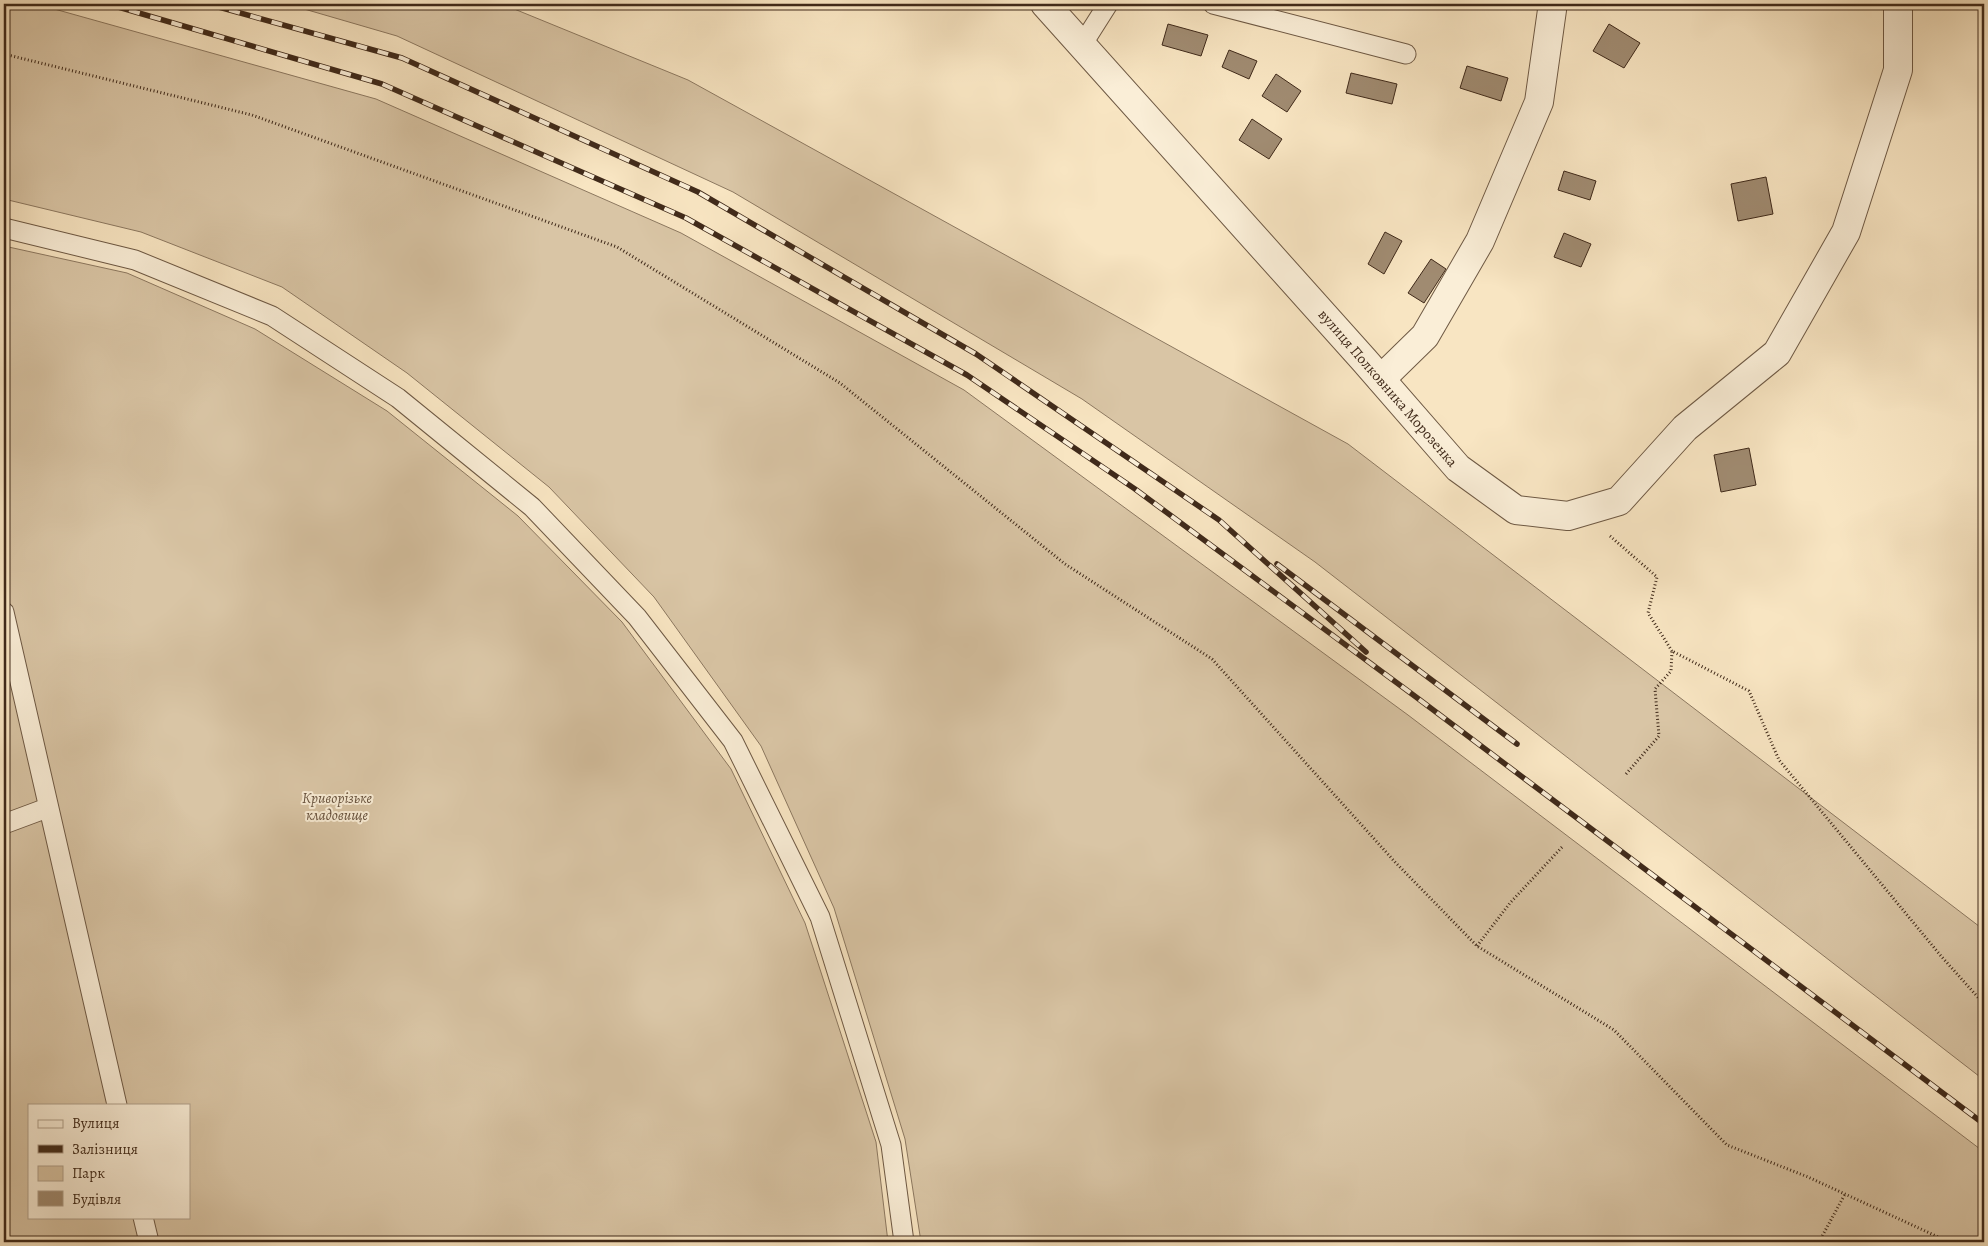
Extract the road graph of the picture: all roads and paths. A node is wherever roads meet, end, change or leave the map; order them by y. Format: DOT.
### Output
graph roads {
  1 [pos="1045,4"];
  2 [pos="1108,4"];
  3 [pos="1213,4"];
  4 [pos="1551,4"];
  5 [pos="1898,4"];
  6 [pos="1082,45"];
  7 [pos="4,54"];
  8 [pos="1406,54"];
  9 [pos="4,228"];
  10 [pos="1381,379"];
  11 [pos="1568,516"];
  12 [pos="4,612"];
  13 [pos="1672,651"];
  14 [pos="1626,774"];
  15 [pos="48,808"];
  16 [pos="4,824"];
  17 [pos="1563,846"];
  18 [pos="1477,946"];
  19 [pos="1984,1004"];
  20 [pos="117,1104"];
  21 [pos="1845,1194"];
  22 [pos="143,1218"];
  23 [pos="149,1242"];
  24 [pos="904,1242"];
  25 [pos="1820,1242"];
  26 [pos="1949,1242"];
  1 -- 6 [label="street, вулиця Полковника Морозенка"];
  2 -- 6 [label="lane"];
  3 -- 8 [label="lane"];
  4 -- 10 [label="street"];
  5 -- 11 [label="street, вулиця Полковника Морозенка"];
  6 -- 10 [label="street, вулиця Полковника Морозенка"];
  7 -- 18 [label="path"];
  9 -- 24 [label="lane"];
  10 -- 11 [label="street, вулиця Полковника Морозенка"];
  11 -- 13 [label="path"];
  12 -- 15 [label="lane"];
  13 -- 14 [label="path"];
  13 -- 19 [label="path"];
  15 -- 16 [label="lane"];
  15 -- 20 [label="lane"];
  17 -- 18 [label="path"];
  18 -- 21 [label="path"];
  21 -- 25 [label="path"];
  21 -- 26 [label="path"];
  22 -- 23 [label="lane"];
}
